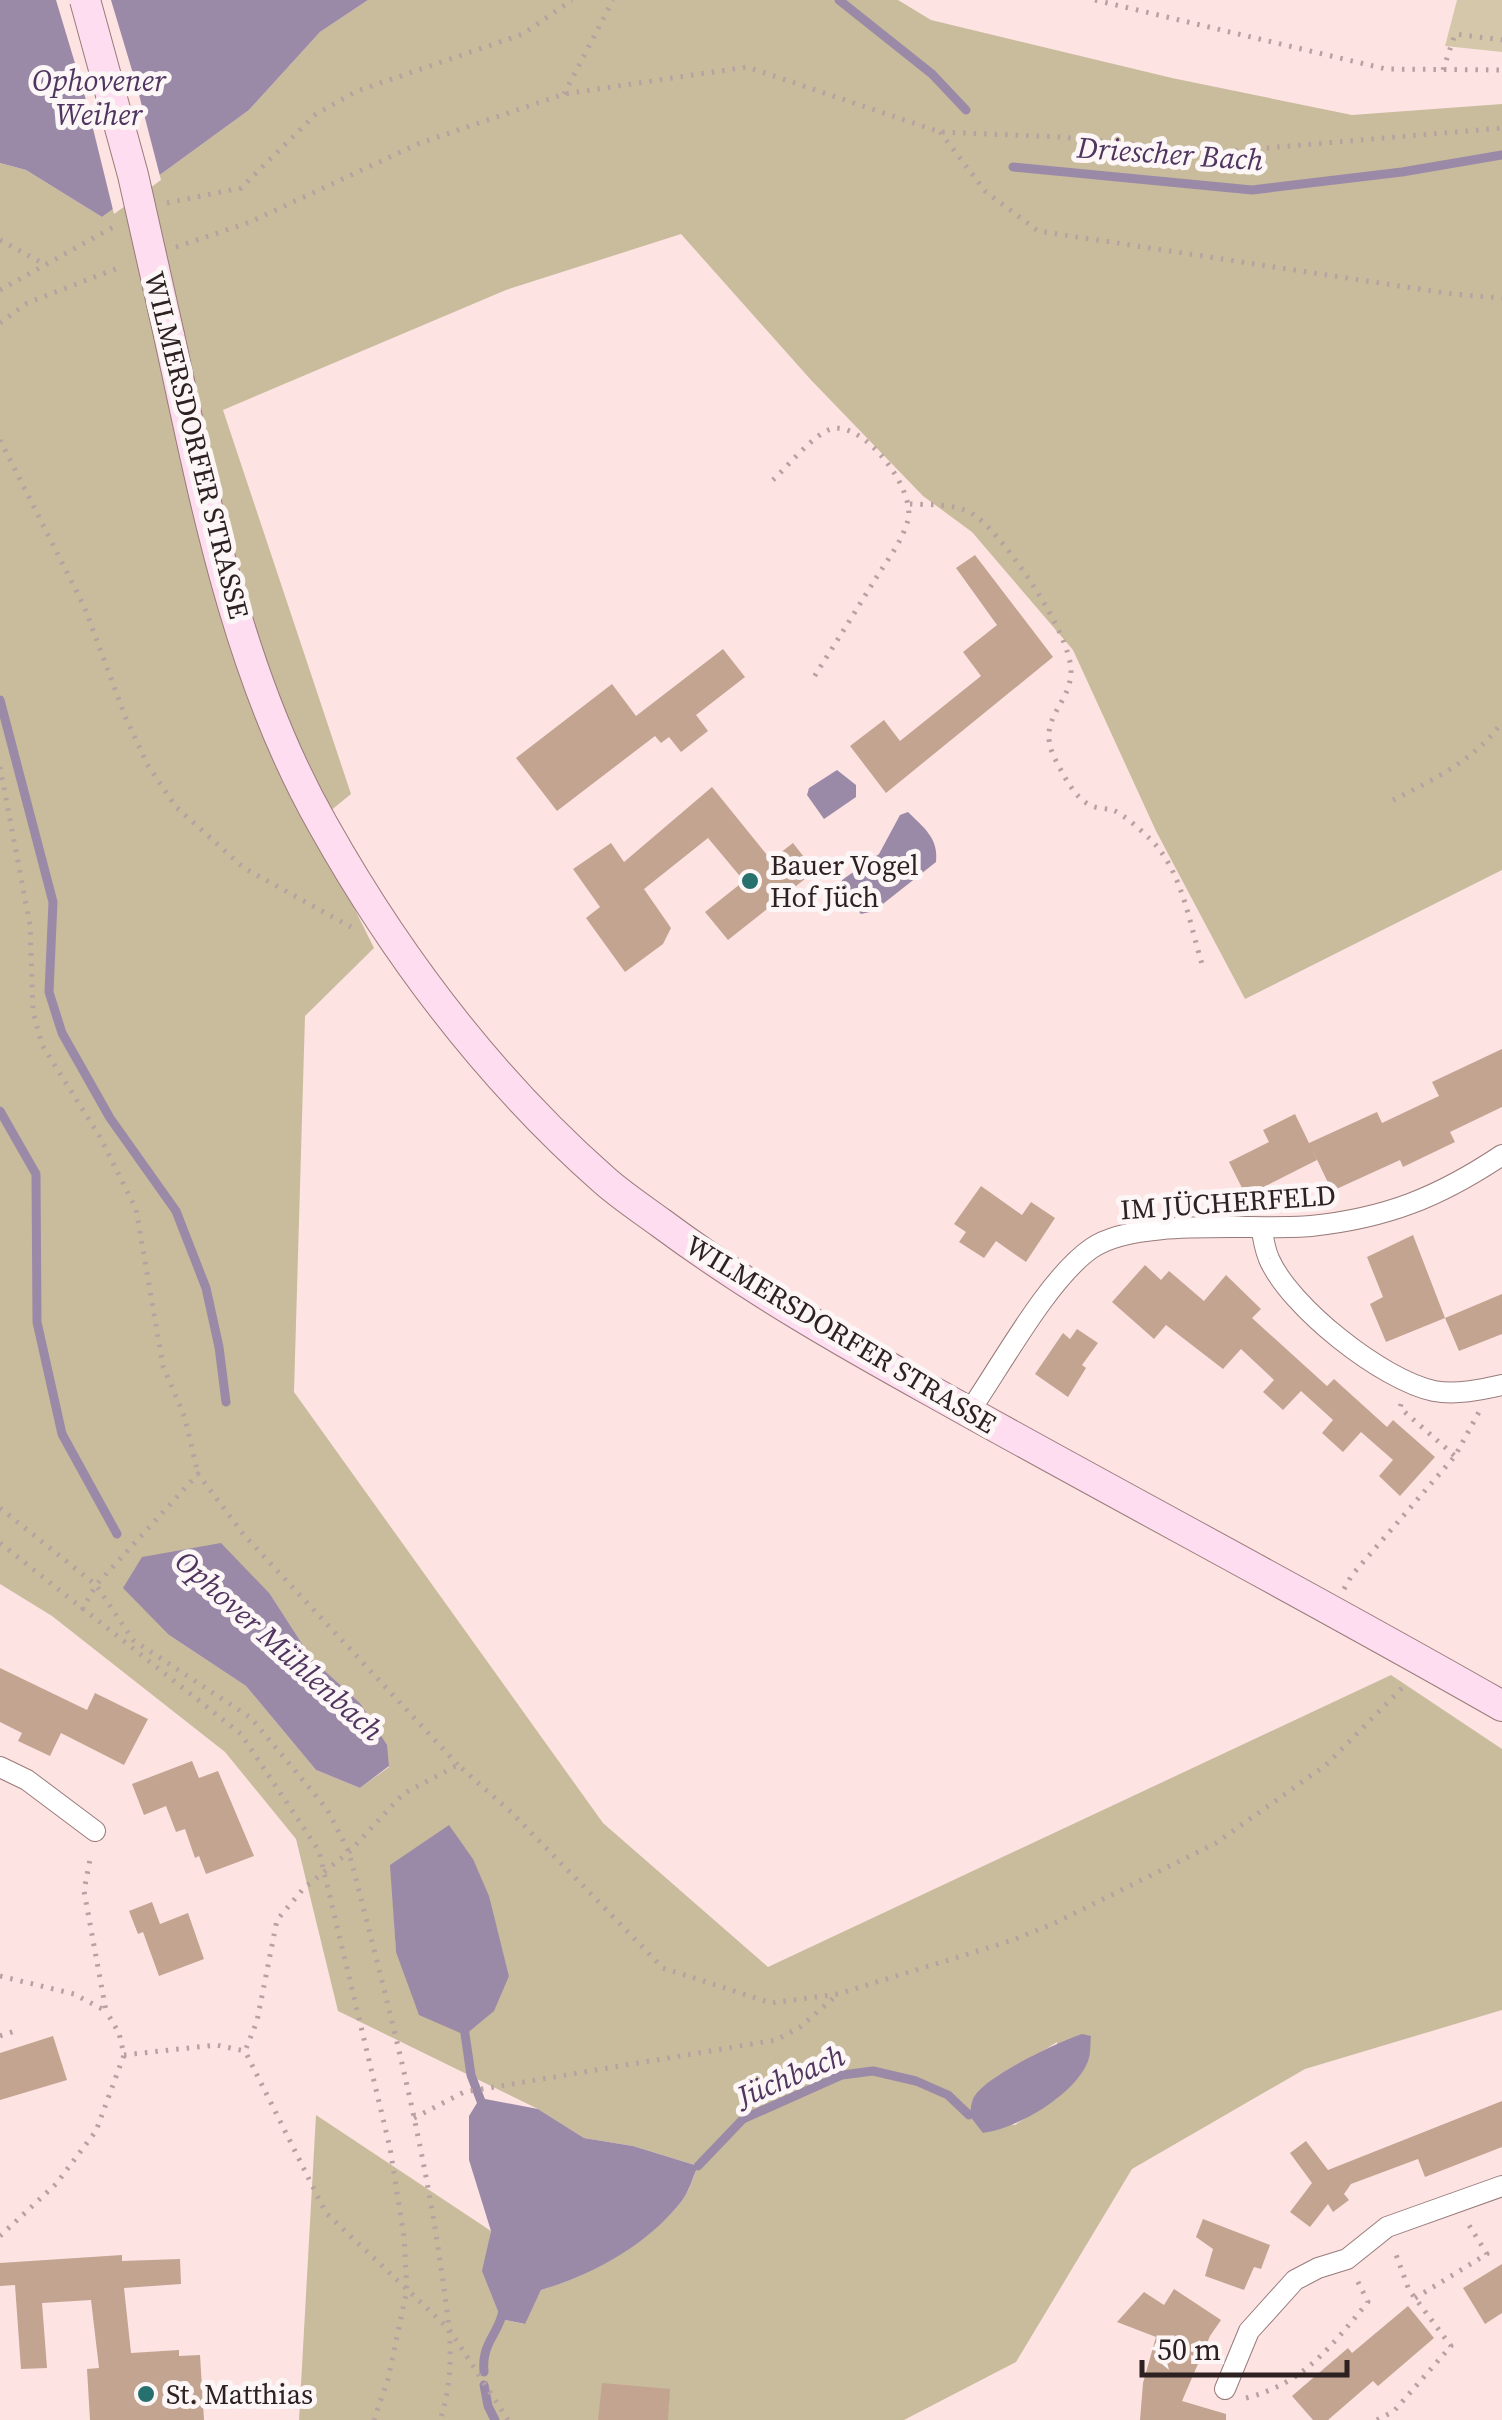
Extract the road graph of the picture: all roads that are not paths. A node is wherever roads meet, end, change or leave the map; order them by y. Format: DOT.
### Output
graph roads {
  1 [pos="85,0"];
  2 [pos="1502,1155"];
  3 [pos="1262,1229"];
  4 [pos="1492,1387"];
  5 [pos="969,1412"];
  6 [pos="1502,1706"];
  7 [pos="0,1766"];
  8 [pos="95,1831"];
  9 [pos="1502,2186"];
  10 [pos="1231,2395"];
  1 -- 5 [label="street, WILMERSDORFER STRASSE, bridge"];
  2 -- 3 [label="street, IM JÜCHERFELD"];
  3 -- 4 [label="street"];
  3 -- 5 [label="street, IM JÜCHERFELD"];
  5 -- 6 [label="street, WILMERSDORFER STRASSE"];
  7 -- 8 [label="street"];
  9 -- 10 [label="street"];
}
